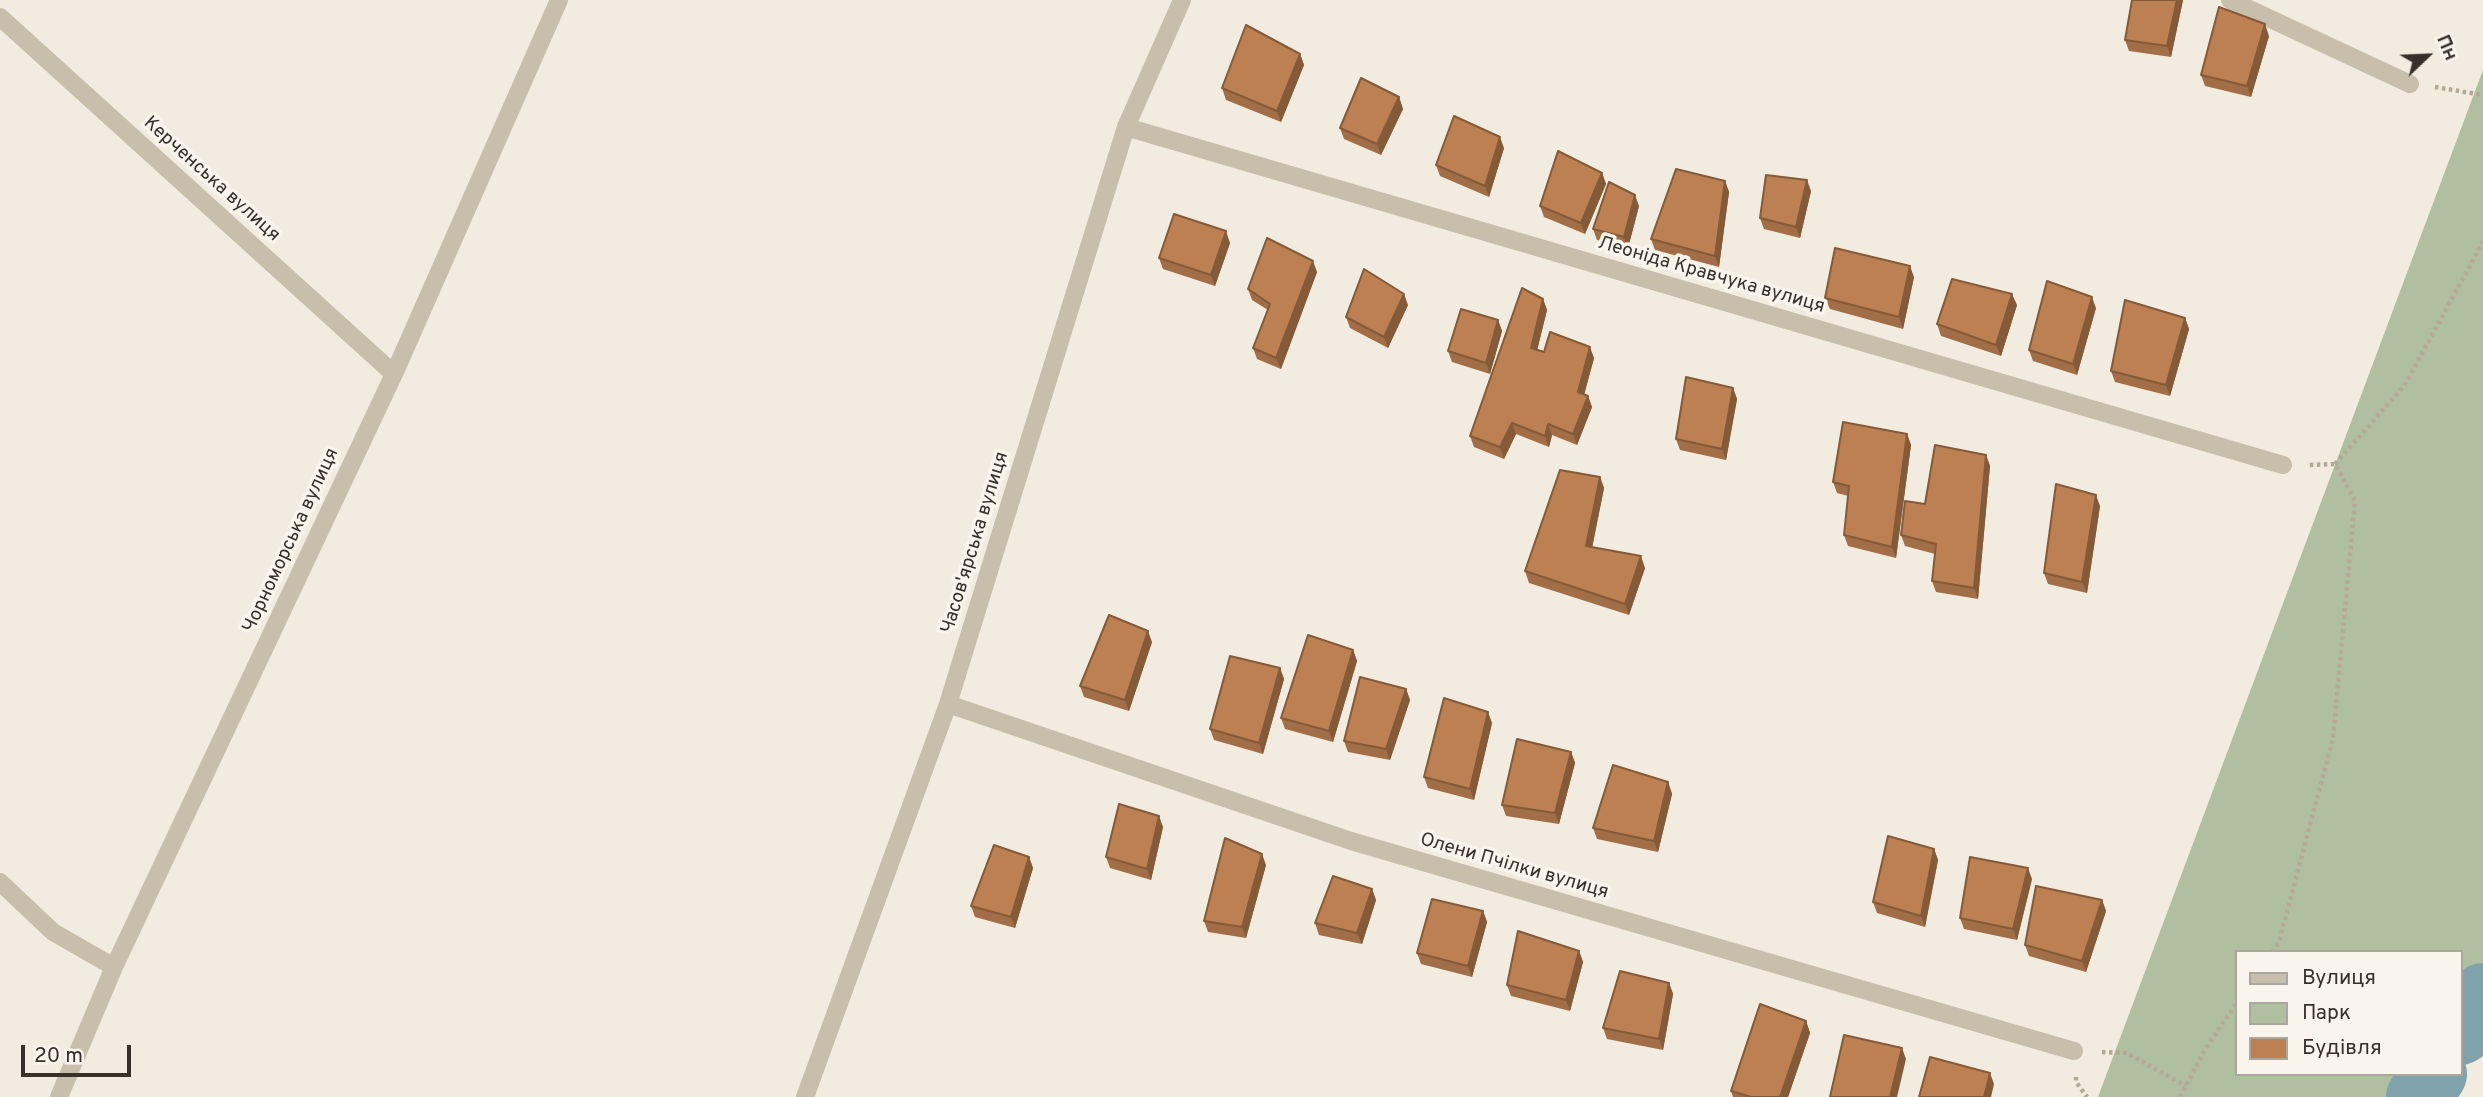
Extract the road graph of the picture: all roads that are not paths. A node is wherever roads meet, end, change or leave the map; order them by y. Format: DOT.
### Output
graph roads {
  1 [pos="559,0"];
  2 [pos="1182,0"];
  3 [pos="2230,0"];
  4 [pos="0,17"];
  5 [pos="2410,84"];
  6 [pos="1126,127"];
  7 [pos="394,374"];
  8 [pos="2283,465"];
  9 [pos="948,704"];
  10 [pos="0,882"];
  11 [pos="114,967"];
  12 [pos="2074,1051"];
  13 [pos="59,1097"];
  14 [pos="805,1097"];
  1 -- 7 [label="street, Чорноморська вулиця"];
  2 -- 6 [label="street, Часов'ярська вулиця"];
  3 -- 5 [label="street"];
  4 -- 7 [label="street, Керченська вулиця"];
  6 -- 8 [label="street, Леоніда Кравчука вулиця"];
  6 -- 9 [label="street, Часов'ярська вулиця"];
  7 -- 11 [label="street, Чорноморська вулиця"];
  9 -- 12 [label="street, Олени Пчілки вулиця"];
  9 -- 14 [label="street, Часов'ярська вулиця"];
  10 -- 11 [label="street"];
  11 -- 13 [label="street, Чорноморська вулиця"];
}
